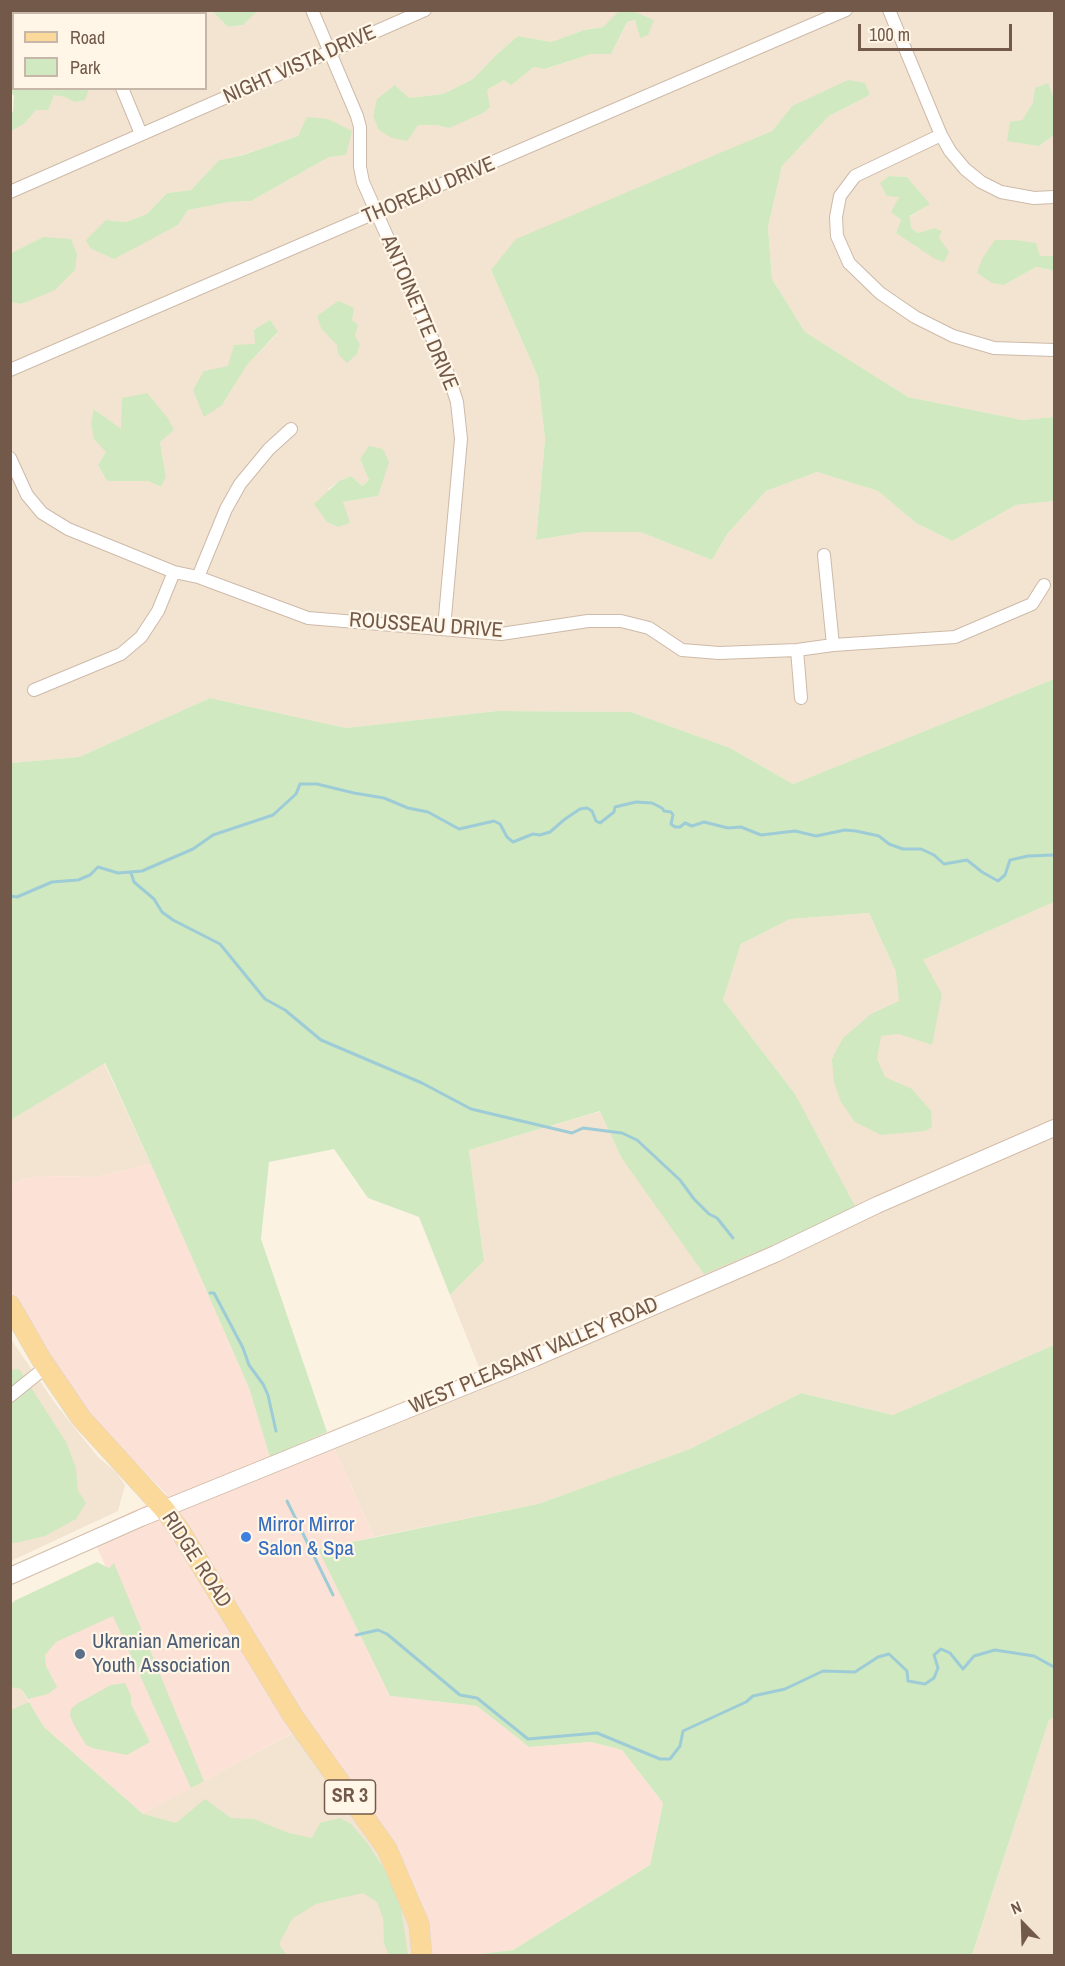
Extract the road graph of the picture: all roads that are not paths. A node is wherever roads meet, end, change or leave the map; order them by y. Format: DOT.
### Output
graph roads {
  1 [pos="312,10"];
  2 [pos="425,10"];
  3 [pos="846,10"];
  4 [pos="889,10"];
  5 [pos="330,52"];
  6 [pos="123,90"];
  7 [pos="141,134"];
  8 [pos="941,135"];
  9 [pos="10,192"];
  10 [pos="1054,197"];
  11 [pos="375,213"];
  12 [pos="1054,350"];
  13 [pos="10,370"];
  14 [pos="291,429"];
  15 [pos="11,462"];
  16 [pos="824,555"];
  17 [pos="174,572"];
  18 [pos="198,578"];
  19 [pos="1044,585"];
  20 [pos="444,628"];
  21 [pos="833,645"];
  22 [pos="797,650"];
  23 [pos="34,690"];
  24 [pos="801,698"];
  25 [pos="1054,1128"];
  26 [pos="10,1305"];
  27 [pos="46,1367"];
  28 [pos="10,1396"];
  29 [pos="164,1509"];
  30 [pos="10,1576"];
  31 [pos="422,1956"];
  1 -- 5 [label="street, ANTOINETTE DRIVE"];
  2 -- 5 [label="street, NIGHT VISTA DRIVE"];
  3 -- 11 [label="street, THOREAU DRIVE"];
  4 -- 8 [label="street"];
  5 -- 7 [label="street, NIGHT VISTA DRIVE"];
  5 -- 11 [label="street, ANTOINETTE DRIVE"];
  6 -- 7 [label="street"];
  7 -- 9 [label="street, NIGHT VISTA DRIVE"];
  8 -- 10 [label="street"];
  8 -- 12 [label="street"];
  11 -- 13 [label="street, THOREAU DRIVE"];
  11 -- 20 [label="street, ANTOINETTE DRIVE"];
  14 -- 18 [label="street"];
  15 -- 17 [label="street, ROUSSEAU DRIVE"];
  16 -- 21 [label="street"];
  17 -- 18 [label="street, ROUSSEAU DRIVE"];
  17 -- 23 [label="street"];
  18 -- 20 [label="street, ROUSSEAU DRIVE"];
  19 -- 21 [label="street, ROUSSEAU DRIVE"];
  20 -- 22 [label="street, ROUSSEAU DRIVE"];
  21 -- 22 [label="street, ROUSSEAU DRIVE"];
  22 -- 24 [label="street"];
  25 -- 29 [label="main road, WEST PLEASANT VALLEY ROAD"];
  26 -- 27 [label="main road, RIDGE ROAD / SR 3"];
  27 -- 28 [label="street"];
  27 -- 29 [label="main road, RIDGE ROAD / SR 3"];
  29 -- 30 [label="main road, WEST PLEASANT VALLEY ROAD"];
  29 -- 31 [label="main road, RIDGE ROAD / SR 3"];
}
